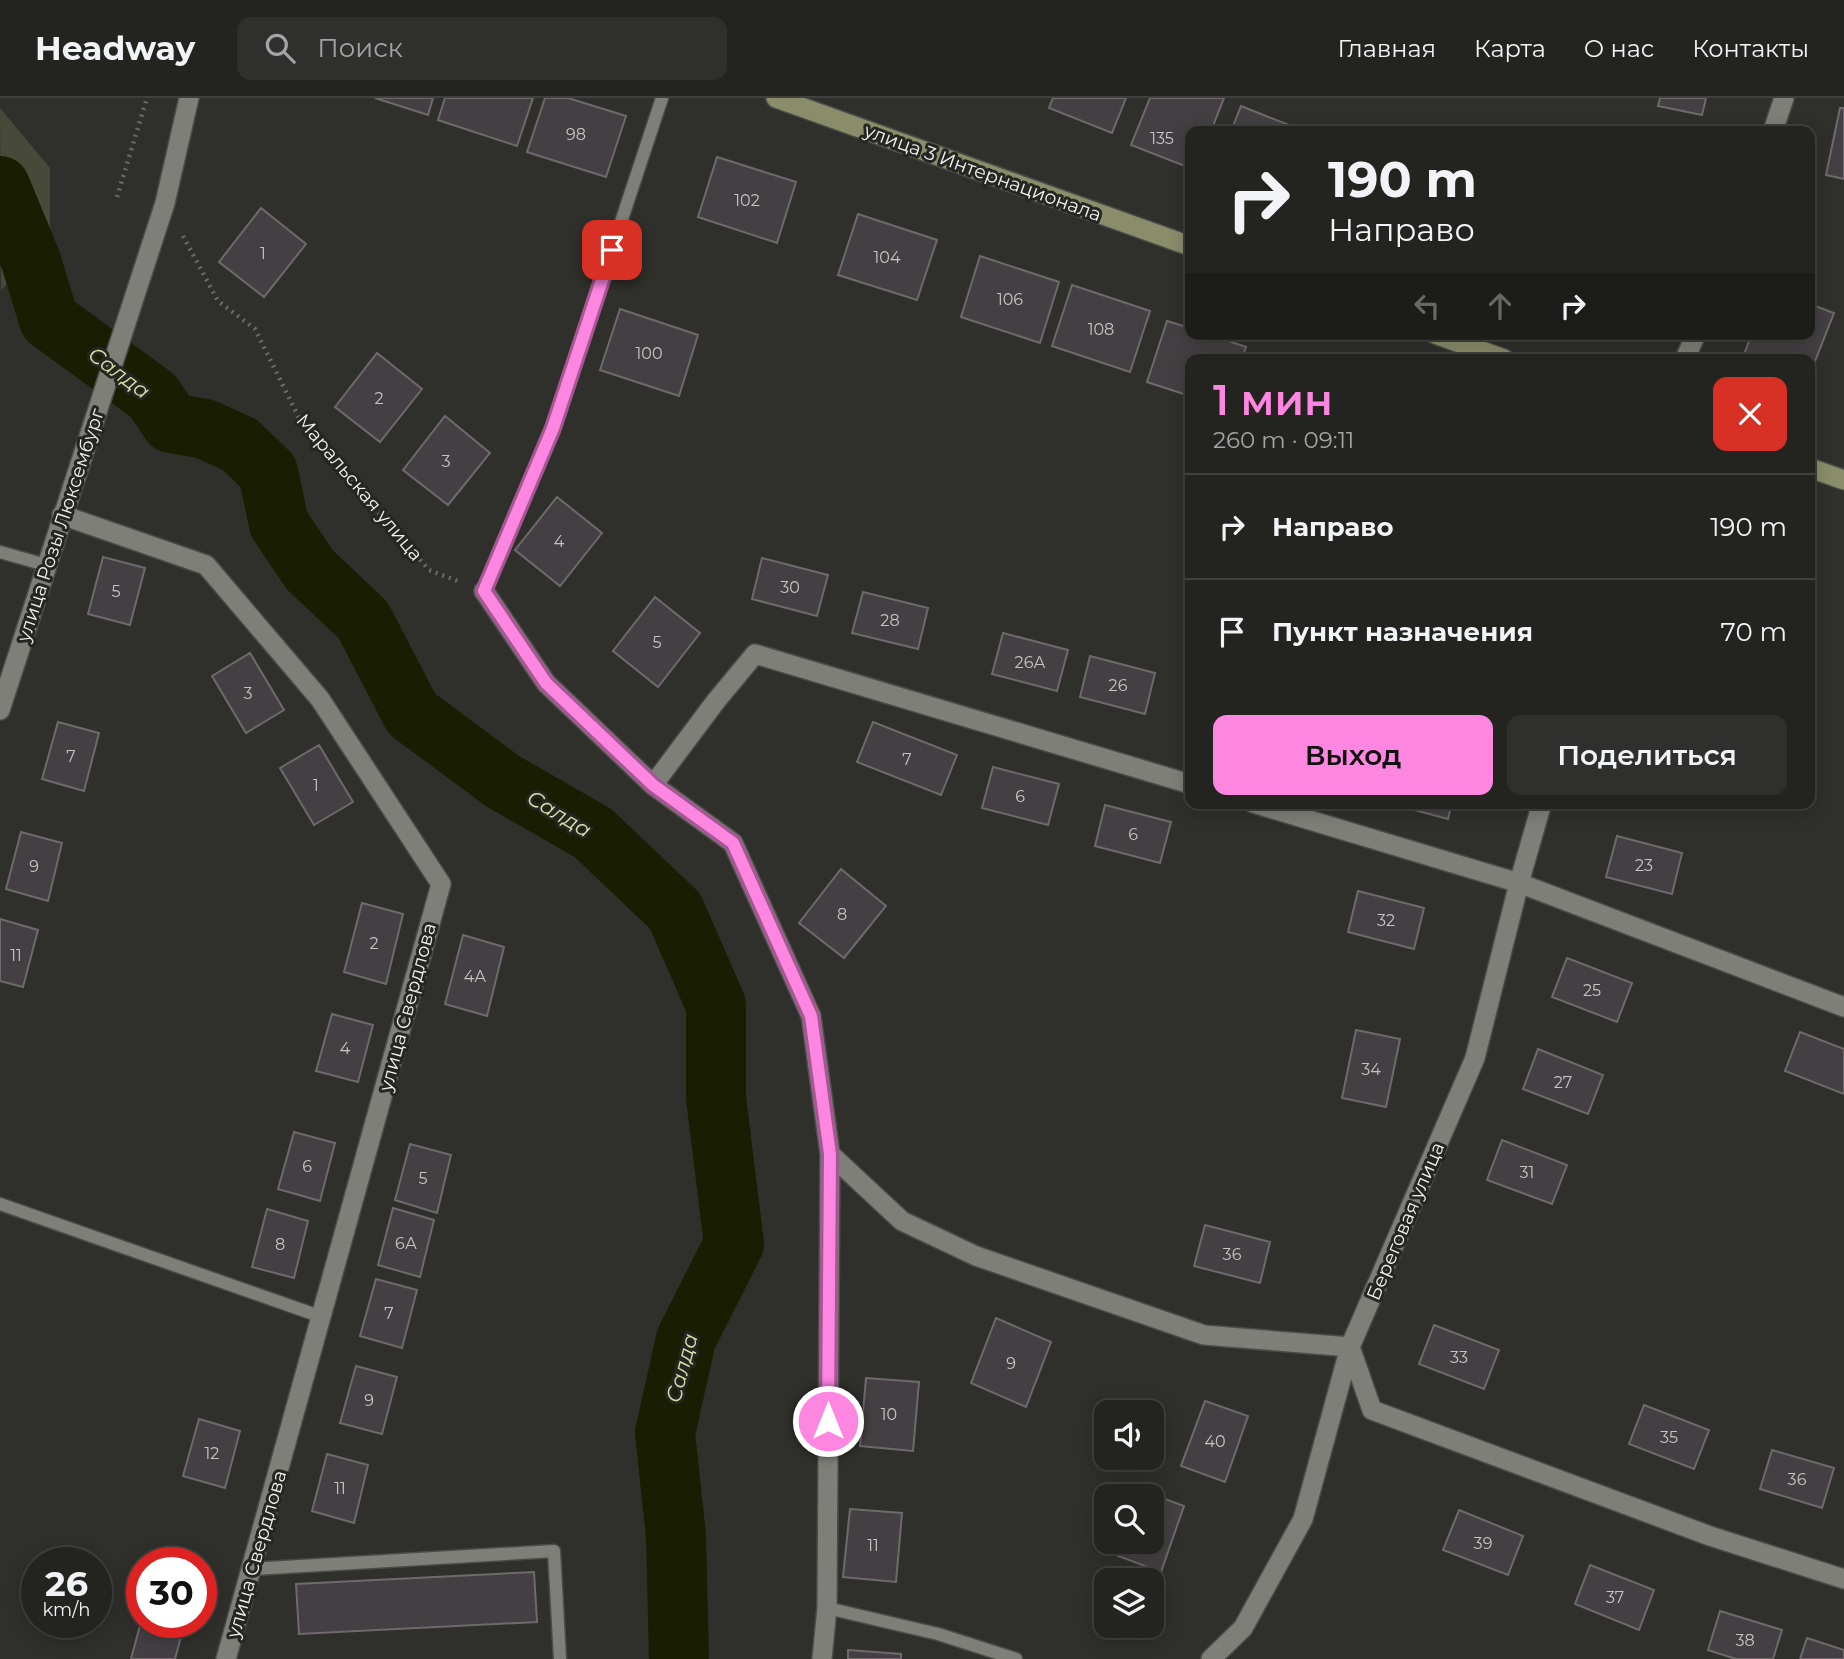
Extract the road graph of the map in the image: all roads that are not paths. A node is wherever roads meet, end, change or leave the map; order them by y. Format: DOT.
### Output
graph roads {
  1 [pos="190,98"];
  2 [pos="662,98"];
  3 [pos="776,98"];
  4 [pos="1784,98"];
  5 [pos="1775,126"];
  6 [pos="1185,244"];
  7 [pos="1452,340"];
  8 [pos="1490,354"];
  9 [pos="1815,470"];
  10 [pos="1844,480"];
  11 [pos="62,516"];
  12 [pos="0,552"];
  13 [pos="46,565"];
  14 [pos="484,591"];
  15 [pos="0,710"];
  16 [pos="1185,782"];
  17 [pos="653,785"];
  18 [pos="1273,809"];
  19 [pos="1540,809"];
  20 [pos="1519,883"];
  21 [pos="1844,1007"];
  22 [pos="830,1154"];
  23 [pos="0,1204"];
  24 [pos="322,1317"];
  25 [pos="1350,1347"];
  26 [pos="252,1569"];
  27 [pos="1844,1579"];
  28 [pos="827,1608"];
  29 [pos="1243,1628"];
  30 [pos="226,1659"];
  31 [pos="560,1659"];
  32 [pos="822,1659"];
  33 [pos="1016,1659"];
  34 [pos="1212,1659"];
  35 [pos="1233,1659"];
  1 -- 11 [label="street, улица Розы Люксембург"];
  2 -- 14 [label="lane"];
  3 -- 6 [label="main road, улица 3 Интернационала"];
  4 -- 5 [label="street"];
  7 -- 8 [label="main road"];
  9 -- 10 [label="main road"];
  11 -- 13 [label="street, улица Розы Люксембург"];
  11 -- 24 [label="street, улица Свердлова"];
  12 -- 13 [label="lane"];
  13 -- 15 [label="street, улица Розы Люксембург"];
  14 -- 17 [label="street"];
  16 -- 17 [label="street"];
  17 -- 22 [label="street"];
  18 -- 20 [label="street"];
  19 -- 20 [label="street, Береговая улица"];
  20 -- 21 [label="street"];
  20 -- 25 [label="street, Береговая улица"];
  22 -- 25 [label="street"];
  22 -- 28 [label="street"];
  23 -- 24 [label="lane"];
  24 -- 26 [label="street, улица Свердлова"];
  25 -- 27 [label="street"];
  25 -- 29 [label="street, Береговая улица"];
  26 -- 30 [label="street, улица Свердлова"];
  26 -- 31 [label="lane"];
  28 -- 32 [label="street"];
  28 -- 33 [label="lane"];
  29 -- 34 [label="street, Береговая улица"];
  29 -- 35 [label="street, Береговая улица"];
}
